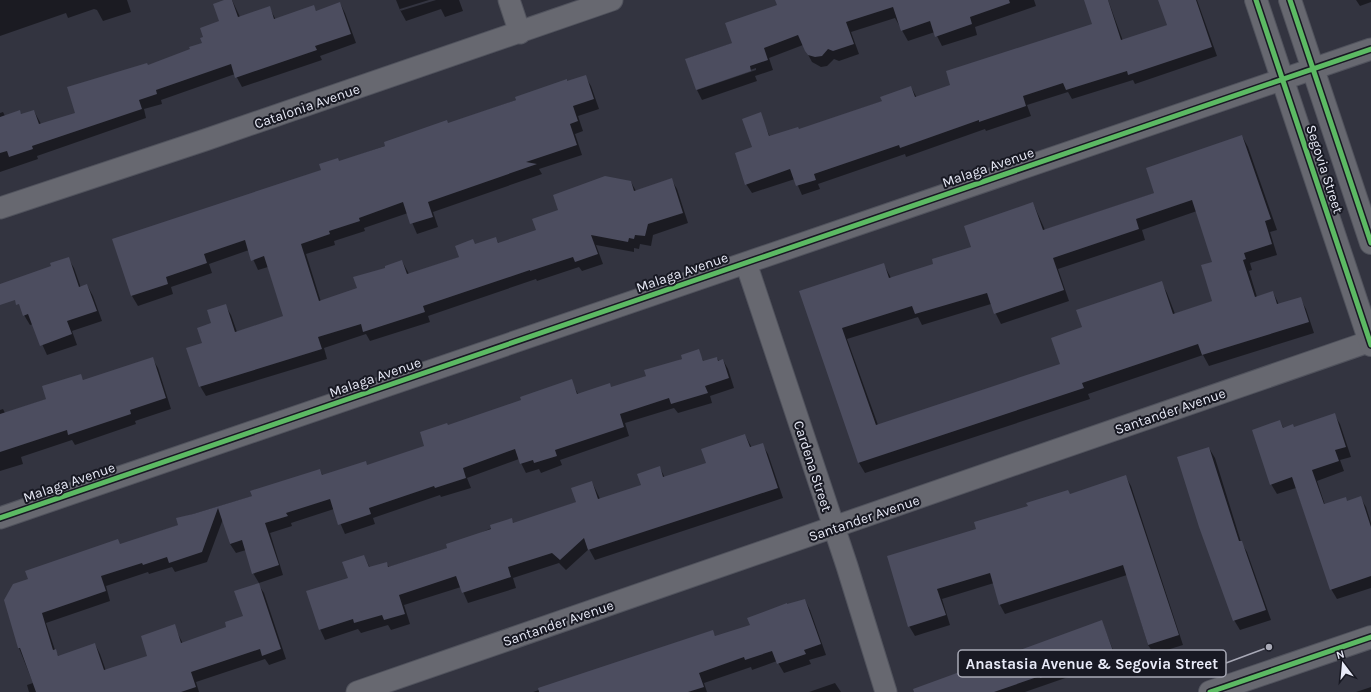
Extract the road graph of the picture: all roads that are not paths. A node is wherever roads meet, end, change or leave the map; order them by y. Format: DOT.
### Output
graph roads {
  1 [pos="509,0"];
  2 [pos="612,0"];
  3 [pos="1256,0"];
  4 [pos="1290,0"];
  5 [pos="520,33"];
  6 [pos="1371,49"];
  7 [pos="1313,68"];
  8 [pos="1283,78"];
  9 [pos="0,208"];
  10 [pos="1371,243"];
  11 [pos="746,263"];
  12 [pos="1371,343"];
  13 [pos="0,518"];
  14 [pos="834,528"];
  15 [pos="1371,637"];
  16 [pos="357,692"];
  17 [pos="886,692"];
  18 [pos="1210,692"];
  1 -- 5 [label="street"];
  2 -- 5 [label="street, Catalonia Avenue"];
  3 -- 8 [label="street, Segovia Street"];
  4 -- 7 [label="street, Segovia Street"];
  5 -- 9 [label="street, Catalonia Avenue"];
  6 -- 7 [label="street, Malaga Avenue"];
  7 -- 8 [label="street, Malaga Avenue"];
  7 -- 10 [label="street, Segovia Street"];
  8 -- 11 [label="street, Malaga Avenue"];
  8 -- 12 [label="street, Segovia Street"];
  11 -- 13 [label="street, Malaga Avenue"];
  11 -- 14 [label="street, Cardena Street"];
  12 -- 14 [label="street, Santander Avenue"];
  14 -- 16 [label="street, Santander Avenue"];
  14 -- 17 [label="street, Cardena Street"];
  15 -- 18 [label="street"];
}
